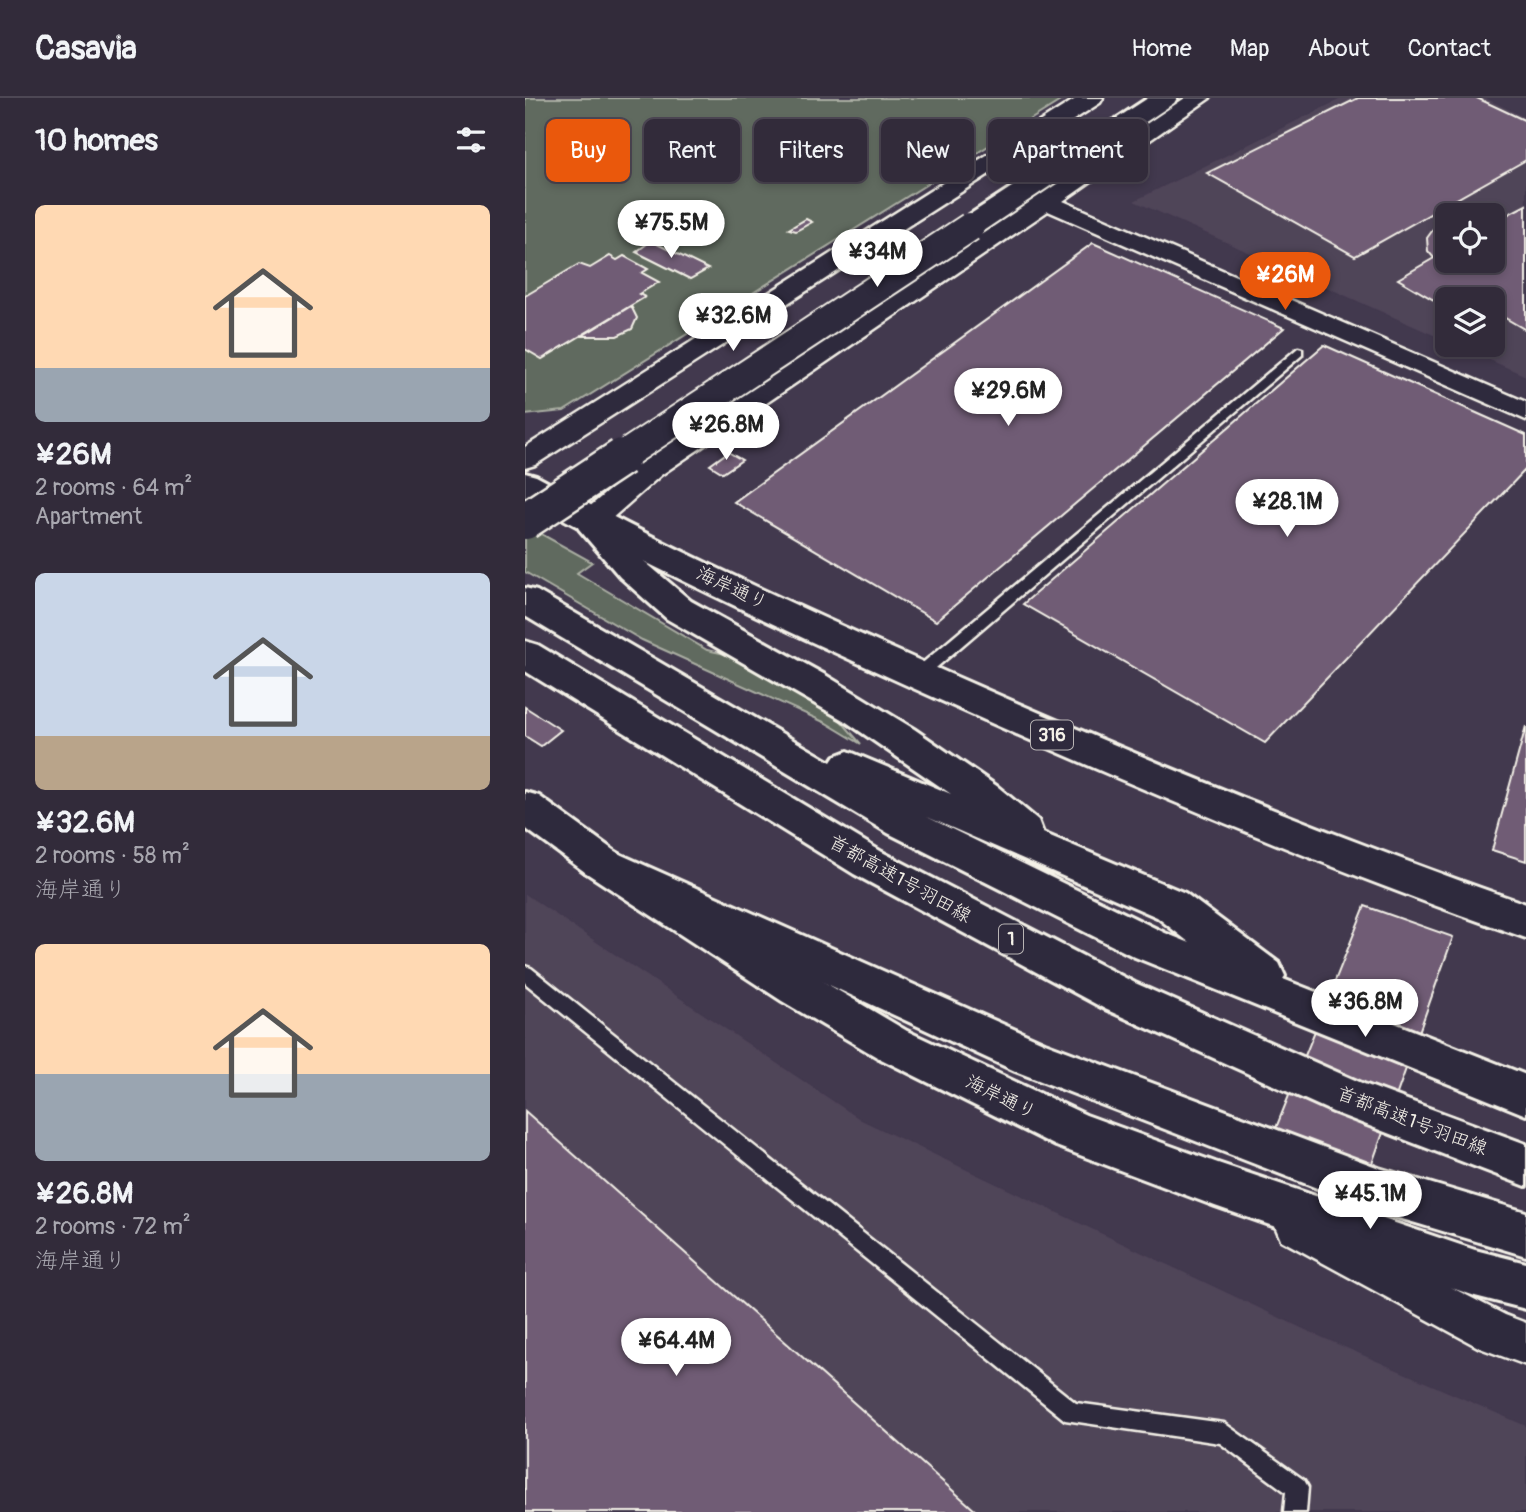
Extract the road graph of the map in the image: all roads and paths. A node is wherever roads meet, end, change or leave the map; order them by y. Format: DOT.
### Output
graph roads {
  1 [pos="1092,98"];
  2 [pos="1128,98"];
  3 [pos="1165,98"];
  4 [pos="1199,98"];
  5 [pos="1055,196"];
  6 [pos="959,222"];
  7 [pos="1298,352"];
  8 [pos="1526,392"];
  9 [pos="1526,412"];
  10 [pos="525,459"];
  11 [pos="525,484"];
  12 [pos="525,491"];
  13 [pos="525,521"];
  14 [pos="591,521"];
  15 [pos="525,600"];
  16 [pos="525,654"];
  17 [pos="918,675"];
  18 [pos="661,682"];
  19 [pos="525,807"];
  20 [pos="1040,846"];
  21 [pos="599,861"];
  22 [pos="1526,921"];
  23 [pos="525,973"];
  24 [pos="1301,1005"];
  25 [pos="1526,1095"];
  26 [pos="1526,1165"];
  27 [pos="1215,1184"];
  28 [pos="1526,1234"];
  29 [pos="1526,1286"];
  30 [pos="1526,1344"];
  31 [pos="1295,1512"];
  1 -- 10 [label="street"];
  2 -- 6 [label="main road"];
  3 -- 6 [label="main road"];
  4 -- 5 [label="street"];
  5 -- 8 [label="street"];
  5 -- 9 [label="street"];
  5 -- 14 [label="street"];
  6 -- 12 [label="main road"];
  6 -- 13 [label="main road, bridge"];
  7 -- 17 [label="lane"];
  11 -- 14 [label="main road, 海岸通り / 316"];
  14 -- 17 [label="main road, 海岸通り / 316"];
  14 -- 20 [label="main road"];
  15 -- 18 [label="main road"];
  16 -- 26 [label="main road, 首都高速1号羽田線 / 1"];
  17 -- 22 [label="main road, 海岸通り / 316"];
  18 -- 20 [label="main road"];
  18 -- 24 [label="main road"];
  19 -- 21 [label="main road, 海岸通り"];
  20 -- 24 [label="main road"];
  21 -- 27 [label="main road, 海岸通り"];
  21 -- 28 [label="main road"];
  23 -- 31 [label="lane"];
  24 -- 25 [label="main road"];
  27 -- 29 [label="main road, 海岸通り"];
  27 -- 30 [label="street"];
}
